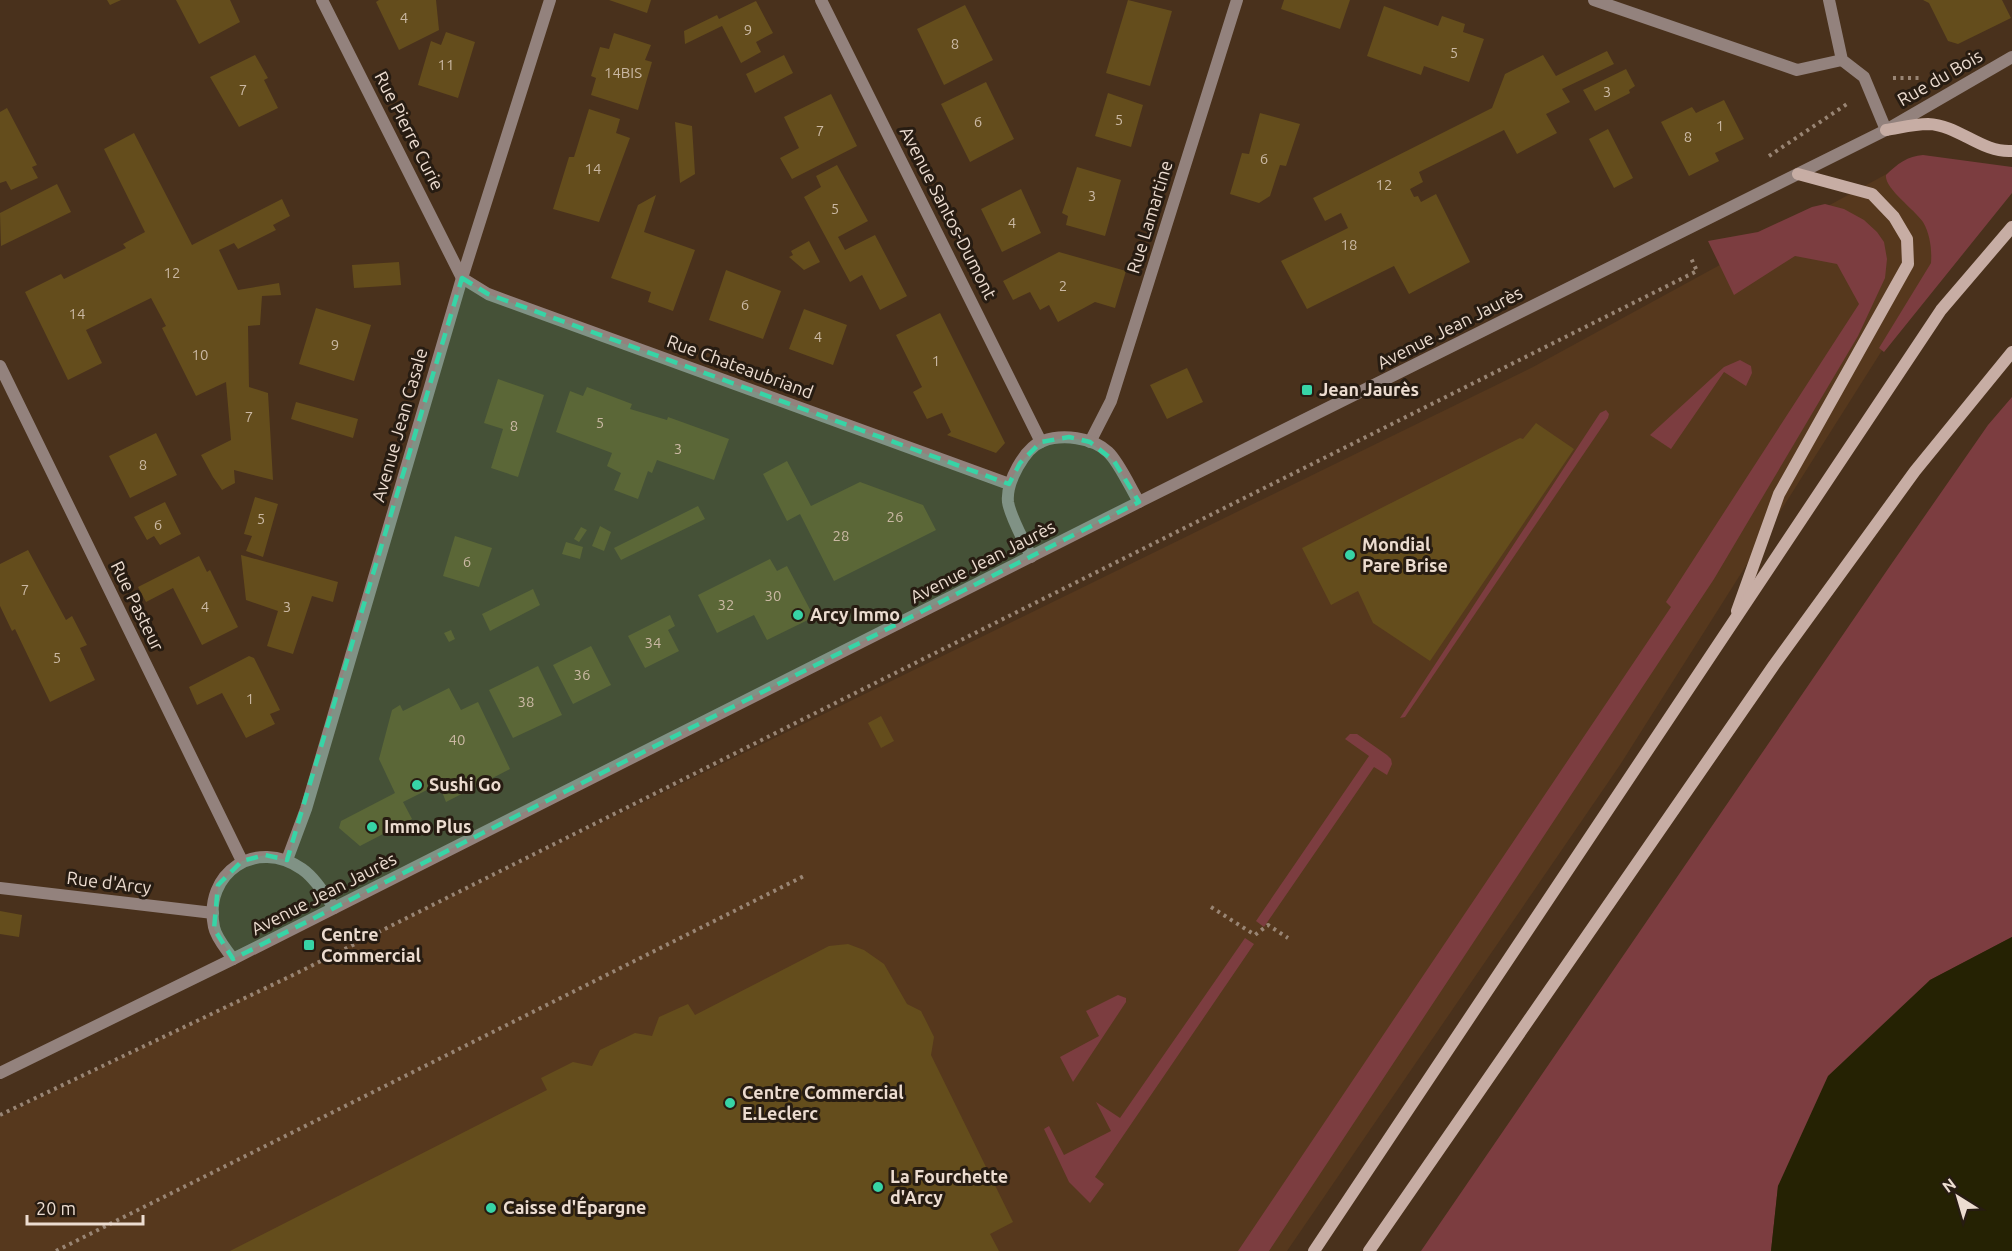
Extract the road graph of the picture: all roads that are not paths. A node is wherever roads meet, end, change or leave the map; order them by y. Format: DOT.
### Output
graph roads {
  1 [pos="322,0"];
  2 [pos="550,0"];
  3 [pos="821,0"];
  4 [pos="1237,0"];
  5 [pos="1594,0"];
  6 [pos="1829,0"];
  7 [pos="2012,57"];
  8 [pos="1842,60"];
  9 [pos="1886,130"];
  10 [pos="2012,151"];
  11 [pos="1798,174"];
  12 [pos="2012,226"];
  13 [pos="462,278"];
  14 [pos="2012,352"];
  15 [pos="0,366"];
  16 [pos="1041,442"];
  17 [pos="1090,442"];
  18 [pos="1009,484"];
  19 [pos="1139,502"];
  20 [pos="1031,557"];
  21 [pos="1730,630"];
  22 [pos="287,860"];
  23 [pos="242,861"];
  24 [pos="0,888"];
  25 [pos="334,908"];
  26 [pos="213,913"];
  27 [pos="233,960"];
  28 [pos="0,1073"];
  29 [pos="1314,1251"];
  30 [pos="1370,1251"];
  1 -- 13 [label="street, Rue Pierre Curie"];
  2 -- 13 [label="street, Avenue Jean Casale"];
  3 -- 16 [label="street, Avenue Santos-Dumont"];
  4 -- 17 [label="street, Rue Lamartine"];
  5 -- 8 [label="street"];
  6 -- 8 [label="street"];
  7 -- 9 [label="street, Rue du Bois"];
  8 -- 9 [label="street"];
  9 -- 10 [label="main road"];
  9 -- 11 [label="street, Avenue Jean Jaurès"];
  11 -- 19 [label="street, Avenue Jean Jaurès"];
  11 -- 21 [label="main road"];
  12 -- 21 [label="main road"];
  13 -- 18 [label="street, Rue Chateaubriand"];
  13 -- 22 [label="street, Avenue Jean Casale"];
  14 -- 30 [label="main road"];
  15 -- 23 [label="street, Rue Pasteur"];
  16 -- 17 [label="street"];
  16 -- 18 [label="street"];
  17 -- 19 [label="street"];
  18 -- 20 [label="street"];
  19 -- 20 [label="street, Avenue Jean Jaurès"];
  20 -- 25 [label="street, Avenue Jean Jaurès"];
  21 -- 29 [label="main road"];
  22 -- 23 [label="street"];
  22 -- 25 [label="street"];
  23 -- 26 [label="street"];
  24 -- 26 [label="street, Rue d'Arcy"];
  25 -- 27 [label="street, Avenue Jean Jaurès"];
  26 -- 27 [label="street"];
  27 -- 28 [label="street, Avenue Jean Jaurès"];
}
